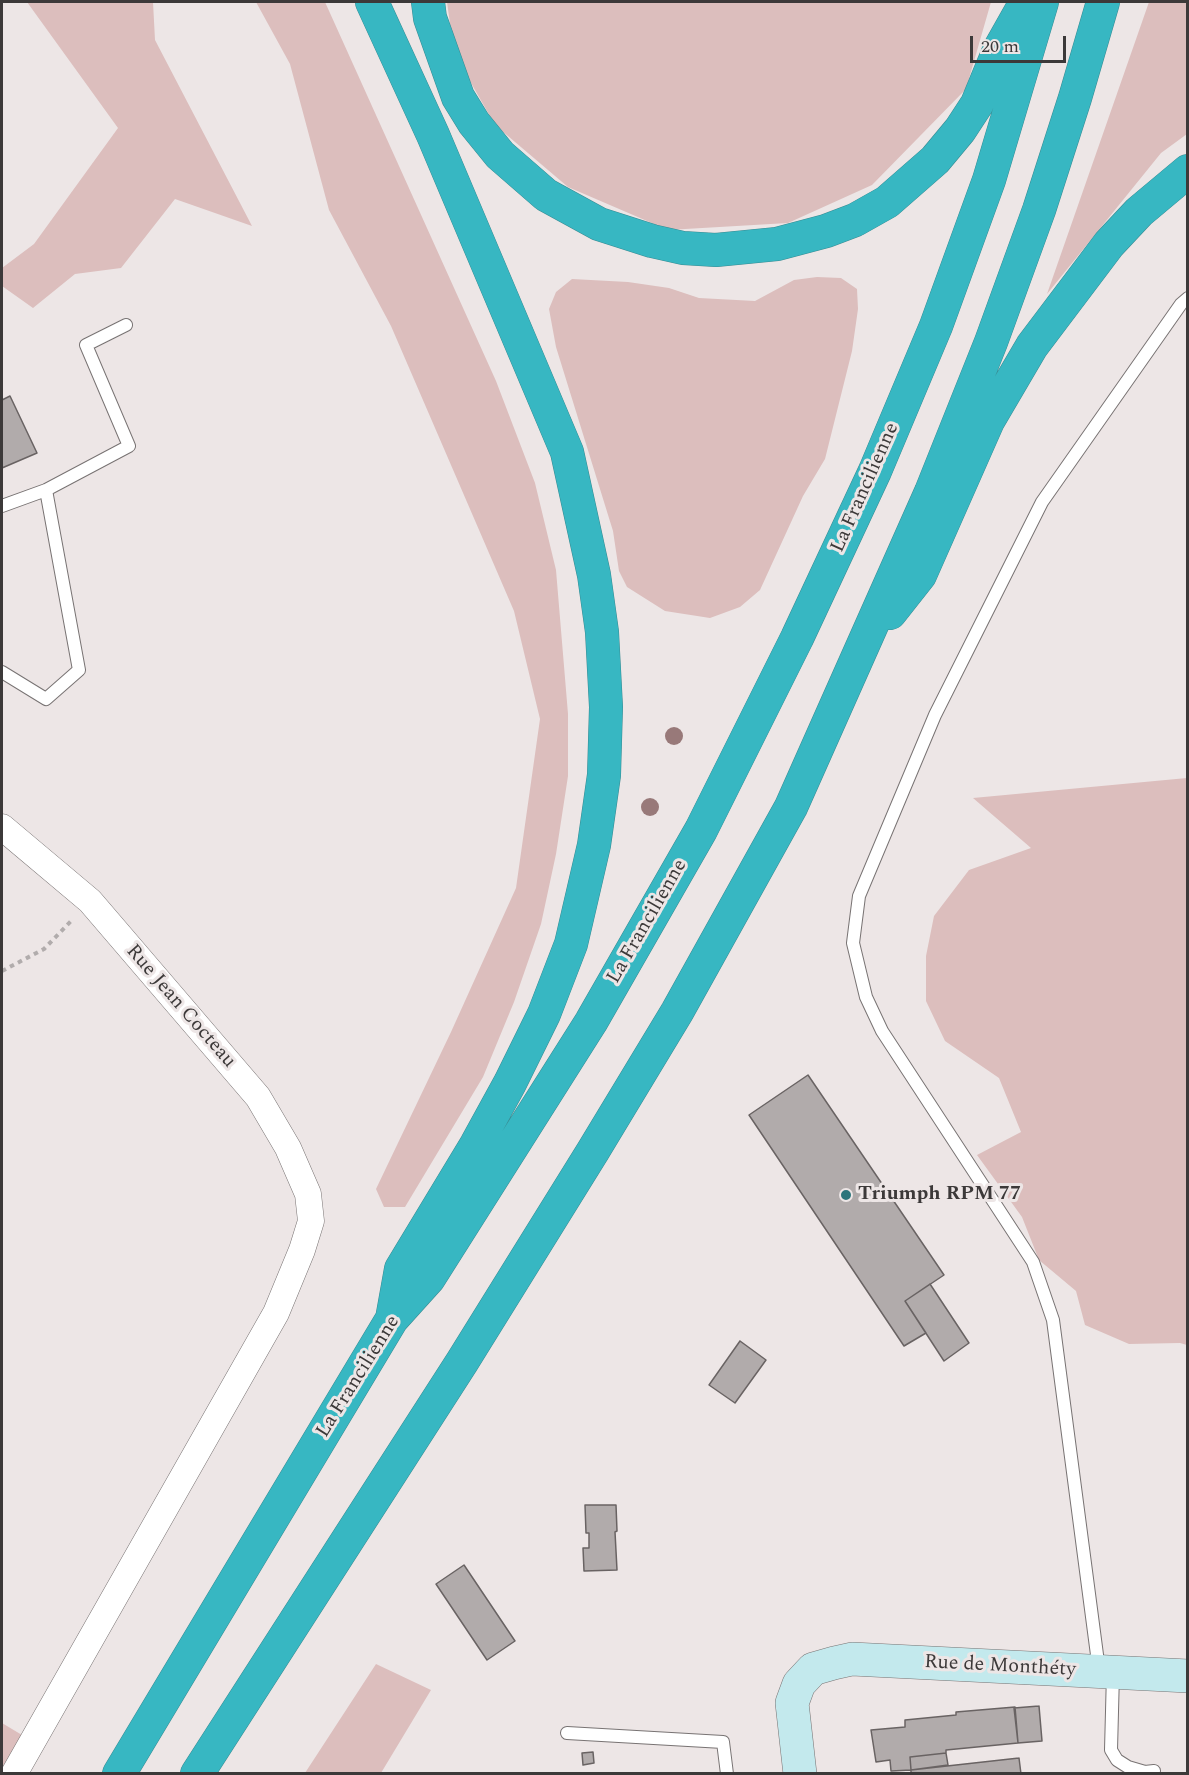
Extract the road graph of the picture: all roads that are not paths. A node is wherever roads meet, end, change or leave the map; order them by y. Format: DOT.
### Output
graph roads {
  1 [pos="372,2"];
  2 [pos="428,2"];
  3 [pos="1026,2"];
  4 [pos="1042,2"];
  5 [pos="1103,2"];
  6 [pos="1188,171"];
  7 [pos="1188,298"];
  8 [pos="126,325"];
  9 [pos="46,490"];
  10 [pos="2,506"];
  11 [pos="860,652"];
  12 [pos="2,672"];
  13 [pos="2,827"];
  14 [pos="392,1319"];
  15 [pos="1106,1672"];
  16 [pos="1188,1676"];
  17 [pos="567,1733"];
  18 [pos="1154,1771"];
  19 [pos="14,1773"];
  20 [pos="119,1773"];
  21 [pos="197,1773"];
  22 [pos="727,1773"];
  23 [pos="800,1773"];
  1 -- 14 [label="highway"];
  2 -- 3 [label="highway"];
  4 -- 14 [label="highway, La Francilienne"];
  5 -- 11 [label="highway"];
  6 -- 11 [label="highway"];
  7 -- 15 [label="lane"];
  8 -- 9 [label="lane"];
  9 -- 10 [label="lane"];
  9 -- 12 [label="lane"];
  11 -- 21 [label="highway"];
  13 -- 19 [label="street, Rue Jean Cocteau"];
  14 -- 20 [label="highway, La Francilienne"];
  15 -- 16 [label="street, Rue de Monthéty"];
  15 -- 18 [label="lane"];
  15 -- 23 [label="street, Rue de Monthéty"];
  17 -- 22 [label="lane"];
}
